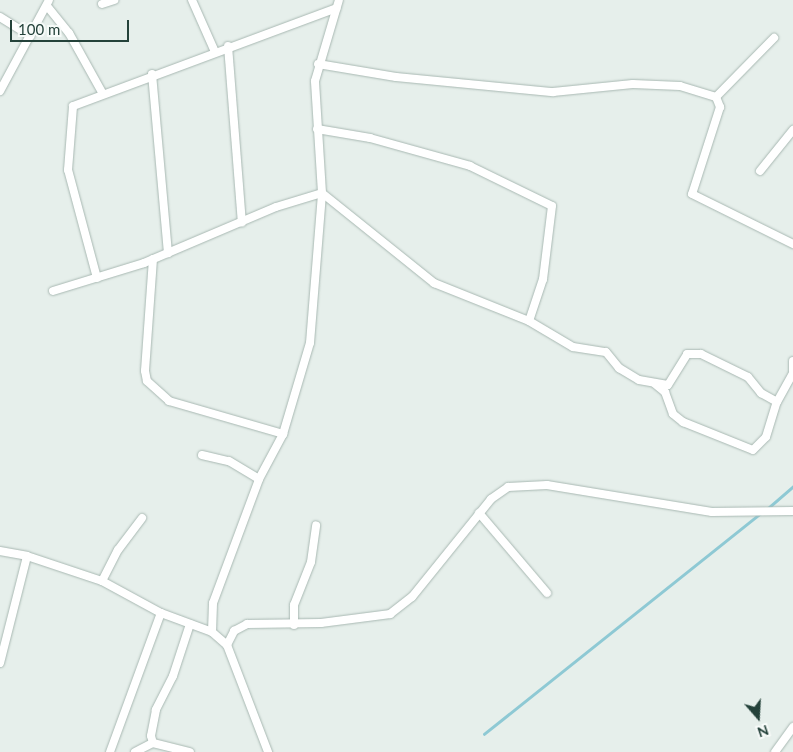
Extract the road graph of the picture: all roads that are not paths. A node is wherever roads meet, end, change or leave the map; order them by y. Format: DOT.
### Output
graph roads {
  1 [pos="114,0"];
  2 [pos="192,0"];
  3 [pos="48,3"];
  4 [pos="102,4"];
  5 [pos="337,4"];
  6 [pos="0,17"];
  7 [pos="30,36"];
  8 [pos="774,38"];
  9 [pos="228,46"];
  10 [pos="215,52"];
  11 [pos="318,64"];
  12 [pos="152,74"];
  13 [pos="0,91"];
  14 [pos="104,94"];
  15 [pos="716,97"];
  16 [pos="317,129"];
  17 [pos="793,130"];
  18 [pos="760,171"];
  19 [pos="322,193"];
  20 [pos="242,222"];
  21 [pos="793,244"];
  22 [pos="168,253"];
  23 [pos="153,259"];
  24 [pos="97,278"];
  25 [pos="53,291"];
  26 [pos="529,322"];
  27 [pos="793,360"];
  28 [pos="793,372"];
  29 [pos="654,383"];
  30 [pos="777,402"];
  31 [pos="283,434"];
  32 [pos="202,455"];
  33 [pos="259,478"];
  34 [pos="793,511"];
  35 [pos="479,513"];
  36 [pos="142,518"];
  37 [pos="316,525"];
  38 [pos="0,551"];
  39 [pos="27,556"];
  40 [pos="102,581"];
  41 [pos="547,593"];
  42 [pos="161,613"];
  43 [pos="190,624"];
  44 [pos="294,625"];
  45 [pos="212,632"];
  46 [pos="228,645"];
  47 [pos="0,663"];
  48 [pos="793,727"];
  49 [pos="154,743"];
  50 [pos="110,752"];
  51 [pos="135,752"];
  52 [pos="190,752"];
  53 [pos="268,752"];
  54 [pos="775,752"];
  1 -- 4 [label="street"];
  2 -- 10 [label="street"];
  3 -- 7 [label="street"];
  3 -- 14 [label="street"];
  5 -- 9 [label="street"];
  5 -- 11 [label="street"];
  6 -- 7 [label="street"];
  7 -- 13 [label="street"];
  8 -- 15 [label="street"];
  9 -- 10 [label="street"];
  9 -- 20 [label="street"];
  10 -- 12 [label="street"];
  11 -- 15 [label="street"];
  11 -- 16 [label="street"];
  12 -- 14 [label="street"];
  12 -- 22 [label="street"];
  14 -- 24 [label="street"];
  15 -- 21 [label="street"];
  16 -- 19 [label="street"];
  16 -- 26 [label="street"];
  17 -- 18 [label="street"];
  19 -- 20 [label="street"];
  19 -- 26 [label="street"];
  19 -- 31 [label="street"];
  20 -- 22 [label="street"];
  22 -- 23 [label="street"];
  23 -- 24 [label="street"];
  23 -- 31 [label="street"];
  24 -- 25 [label="street"];
  26 -- 29 [label="street"];
  27 -- 28 [label="street"];
  28 -- 30 [label="street"];
  29 -- 30 [label="street"];
  29 -- 30 [label="street"];
  31 -- 33 [label="street"];
  32 -- 33 [label="street"];
  33 -- 45 [label="street"];
  34 -- 35 [label="street"];
  35 -- 41 [label="street"];
  35 -- 44 [label="street"];
  36 -- 40 [label="street"];
  37 -- 44 [label="street"];
  38 -- 39 [label="street"];
  39 -- 40 [label="street"];
  39 -- 47 [label="street"];
  40 -- 42 [label="street"];
  42 -- 43 [label="street"];
  42 -- 50 [label="street"];
  43 -- 45 [label="street"];
  43 -- 49 [label="street"];
  44 -- 46 [label="street"];
  45 -- 46 [label="street"];
  46 -- 53 [label="street"];
  48 -- 54 [label="street"];
  49 -- 51 [label="street"];
  49 -- 52 [label="street"];
}
